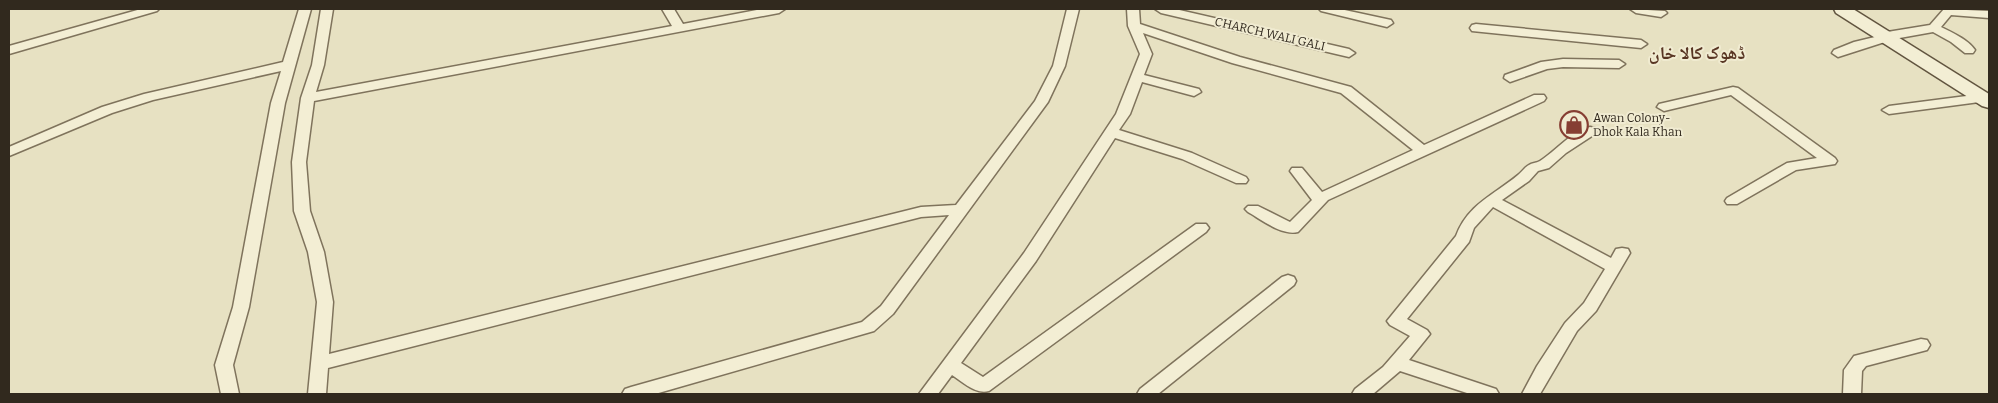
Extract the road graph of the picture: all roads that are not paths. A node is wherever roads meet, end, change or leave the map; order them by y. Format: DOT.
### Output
graph roads {
  1 [pos="153,9"];
  2 [pos="304,9"];
  3 [pos="327,9"];
  4 [pos="668,9"];
  5 [pos="779,9"];
  6 [pos="1073,9"];
  7 [pos="1133,9"];
  8 [pos="1161,9"];
  9 [pos="1325,9"];
  10 [pos="1636,9"];
  11 [pos="1842,9"];
  12 [pos="1660,13"];
  13 [pos="1989,14"];
  14 [pos="1387,23"];
  15 [pos="1134,26"];
  16 [pos="1476,28"];
  17 [pos="1934,28"];
  18 [pos="680,29"];
  19 [pos="1887,37"];
  20 [pos="1641,44"];
  21 [pos="9,50"];
  22 [pos="1969,50"];
  23 [pos="1349,53"];
  24 [pos="1838,53"];
  25 [pos="1619,64"];
  26 [pos="289,65"];
  27 [pos="1137,77"];
  28 [pos="1510,78"];
  29 [pos="1194,92"];
  30 [pos="308,98"];
  31 [pos="1540,98"];
  32 [pos="1986,100"];
  33 [pos="1664,107"];
  34 [pos="1889,110"];
  35 [pos="1111,132"];
  36 [pos="1590,132"];
  37 [pos="1421,150"];
  38 [pos="9,152"];
  39 [pos="1297,171"];
  40 [pos="1241,180"];
  41 [pos="1320,200"];
  42 [pos="1491,200"];
  43 [pos="1732,201"];
  44 [pos="1253,209"];
  45 [pos="961,210"];
  46 [pos="1201,228"];
  47 [pos="1288,281"];
  48 [pos="1921,345"];
  49 [pos="320,363"];
  50 [pos="1397,364"];
  51 [pos="950,365"];
  52 [pos="1382,386"];
  53 [pos="230,394"];
  54 [pos="317,394"];
  55 [pos="630,394"];
  56 [pos="928,394"];
  57 [pos="1146,394"];
  58 [pos="1361,394"];
  59 [pos="1490,394"];
  60 [pos="1531,394"];
  61 [pos="1852,394"];
  1 -- 21 [label="street"];
  2 -- 26 [label="street"];
  3 -- 30 [label="street"];
  4 -- 18 [label="street"];
  5 -- 18 [label="street"];
  6 -- 45 [label="street"];
  7 -- 15 [label="street"];
  8 -- 23 [label="street, CHARCH WALI GALI"];
  9 -- 14 [label="street"];
  10 -- 12 [label="street"];
  11 -- 19 [label="street"];
  13 -- 17 [label="street"];
  15 -- 27 [label="street"];
  15 -- 37 [label="street"];
  16 -- 20 [label="street"];
  17 -- 19 [label="street"];
  17 -- 22 [label="street"];
  18 -- 30 [label="street"];
  19 -- 24 [label="street"];
  19 -- 32 [label="street"];
  25 -- 28 [label="street"];
  26 -- 38 [label="street"];
  26 -- 53 [label="street"];
  27 -- 29 [label="street"];
  27 -- 35 [label="street"];
  30 -- 49 [label="street"];
  31 -- 37 [label="street"];
  32 -- 34 [label="street"];
  33 -- 43 [label="street"];
  35 -- 40 [label="street"];
  35 -- 51 [label="street"];
  36 -- 42 [label="street"];
  37 -- 41 [label="street"];
  39 -- 41 [label="street"];
  41 -- 44 [label="street"];
  42 -- 50 [label="street"];
  42 -- 60 [label="street"];
  45 -- 49 [label="street"];
  45 -- 55 [label="street"];
  46 -- 51 [label="street"];
  47 -- 57 [label="street"];
  48 -- 61 [label="street"];
  49 -- 54 [label="street"];
  50 -- 52 [label="street"];
  50 -- 59 [label="street"];
  51 -- 56 [label="street"];
  52 -- 58 [label="street"];
}
